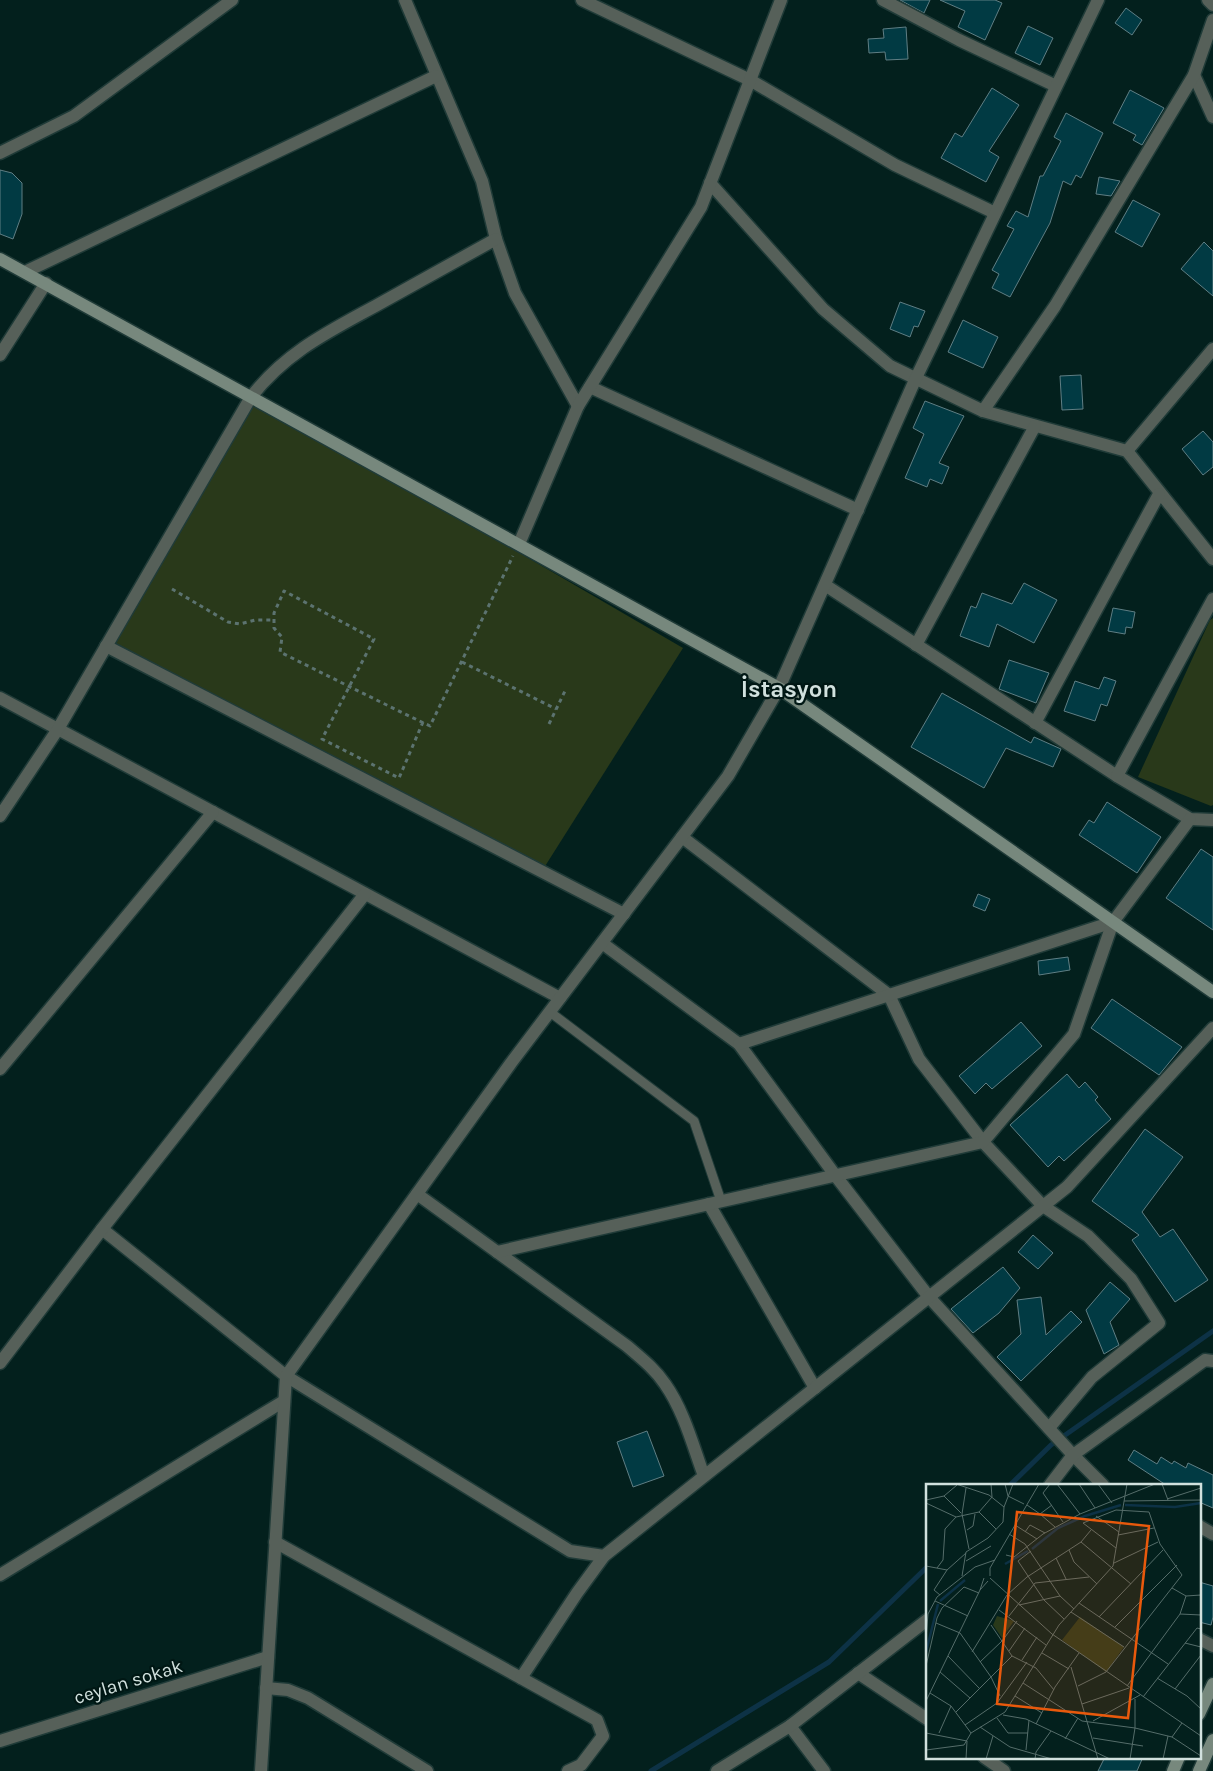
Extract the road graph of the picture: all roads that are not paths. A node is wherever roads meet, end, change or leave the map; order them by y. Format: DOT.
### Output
graph roads {
  1 [pos="232,0"];
  2 [pos="405,0"];
  3 [pos="582,0"];
  4 [pos="781,0"];
  5 [pos="883,0"];
  6 [pos="1098,0"];
  7 [pos="1208,0"];
  8 [pos="1213,5"];
  9 [pos="1213,20"];
  10 [pos="1194,75"];
  11 [pos="436,76"];
  12 [pos="750,80"];
  13 [pos="1056,86"];
  14 [pos="1213,117"];
  15 [pos="0,153"];
  16 [pos="710,183"];
  17 [pos="995,213"];
  18 [pos="496,240"];
  19 [pos="0,258"];
  20 [pos="25,272"];
  21 [pos="46,283"];
  22 [pos="1213,349"];
  23 [pos="0,355"];
  24 [pos="915,380"];
  25 [pos="590,387"];
  26 [pos="251,396"];
  27 [pos="578,406"];
  28 [pos="983,411"];
  29 [pos="1035,426"];
  30 [pos="1127,451"];
  31 [pos="1159,494"];
  32 [pos="858,510"];
  33 [pos="519,544"];
  34 [pos="1213,559"];
  35 [pos="824,585"];
  36 [pos="1213,599"];
  37 [pos="916,645"];
  38 [pos="106,646"];
  39 [pos="779,688"];
  40 [pos="0,698"];
  41 [pos="1035,723"];
  42 [pos="58,729"];
  43 [pos="1116,776"];
  44 [pos="213,812"];
  45 [pos="0,816"];
  46 [pos="1190,819"];
  47 [pos="1213,820"];
  48 [pos="682,836"];
  49 [pos="365,894"];
  50 [pos="624,914"];
  51 [pos="1113,922"];
  52 [pos="602,943"];
  53 [pos="1213,992"];
  54 [pos="889,995"];
  55 [pos="560,998"];
  56 [pos="550,1012"];
  57 [pos="1213,1028"];
  58 [pos="739,1044"];
  59 [pos="0,1069"];
  60 [pos="983,1142"];
  61 [pos="835,1175"];
  62 [pos="417,1194"];
  63 [pos="715,1202"];
  64 [pos="1043,1206"];
  65 [pos="102,1229"];
  66 [pos="497,1252"];
  67 [pos="929,1297"];
  68 [pos="1213,1361"];
  69 [pos="0,1363"];
  70 [pos="286,1376"];
  71 [pos="815,1388"];
  72 [pos="284,1401"];
  73 [pos="1050,1429"];
  74 [pos="1070,1452"];
  75 [pos="704,1476"];
  76 [pos="1051,1484"];
  77 [pos="1102,1484"];
  78 [pos="1200,1527"];
  79 [pos="1213,1534"];
  80 [pos="275,1542"];
  81 [pos="604,1556"];
  82 [pos="0,1575"];
  83 [pos="926,1621"];
  84 [pos="1200,1640"];
  85 [pos="1213,1646"];
  86 [pos="268,1657"];
  87 [pos="858,1673"];
  88 [pos="522,1678"];
  89 [pos="1213,1684"];
  90 [pos="266,1688"];
  91 [pos="1200,1712"];
  92 [pos="926,1718"];
  93 [pos="790,1726"];
  94 [pos="1213,1740"];
  95 [pos="0,1741"];
  96 [pos="985,1758"];
  97 [pos="1179,1758"];
  98 [pos="261,1771"];
  99 [pos="428,1771"];
  100 [pos="568,1771"];
  101 [pos="717,1771"];
  102 [pos="824,1771"];
  103 [pos="1004,1771"];
  104 [pos="1173,1771"];
  105 [pos="1199,1771"];
  1 -- 15 [label="street"];
  2 -- 11 [label="street"];
  3 -- 12 [label="street"];
  4 -- 12 [label="street"];
  5 -- 13 [label="street"];
  6 -- 13 [label="street"];
  7 -- 8 [label="street"];
  9 -- 10 [label="street"];
  10 -- 14 [label="street"];
  10 -- 28 [label="street"];
  11 -- 18 [label="street"];
  11 -- 20 [label="street"];
  12 -- 16 [label="street"];
  12 -- 17 [label="street"];
  13 -- 17 [label="street"];
  16 -- 24 [label="street"];
  16 -- 25 [label="street"];
  17 -- 24 [label="street"];
  18 -- 26 [label="street"];
  18 -- 27 [label="street"];
  19 -- 20 [label="main road"];
  20 -- 21 [label="main road"];
  21 -- 23 [label="street"];
  21 -- 26 [label="main road"];
  22 -- 30 [label="street"];
  24 -- 28 [label="street"];
  24 -- 32 [label="street"];
  25 -- 27 [label="street"];
  25 -- 32 [label="street"];
  26 -- 33 [label="main road"];
  26 -- 38 [label="street"];
  27 -- 33 [label="street"];
  28 -- 29 [label="street"];
  29 -- 30 [label="street"];
  29 -- 37 [label="street"];
  30 -- 31 [label="street"];
  31 -- 34 [label="street"];
  31 -- 41 [label="street"];
  32 -- 35 [label="street"];
  33 -- 39 [label="main road"];
  35 -- 37 [label="street"];
  35 -- 39 [label="street"];
  36 -- 43 [label="street"];
  37 -- 41 [label="street"];
  38 -- 42 [label="street"];
  38 -- 50 [label="street"];
  39 -- 48 [label="street"];
  39 -- 51 [label="main road"];
  40 -- 42 [label="street"];
  41 -- 43 [label="street"];
  42 -- 44 [label="street"];
  42 -- 45 [label="street"];
  43 -- 46 [label="street"];
  44 -- 49 [label="street"];
  44 -- 59 [label="street"];
  46 -- 47 [label="street"];
  46 -- 51 [label="street"];
  48 -- 50 [label="street"];
  48 -- 54 [label="street"];
  49 -- 55 [label="street"];
  49 -- 65 [label="street"];
  50 -- 52 [label="street"];
  51 -- 53 [label="main road"];
  51 -- 54 [label="street"];
  51 -- 60 [label="street"];
  52 -- 55 [label="street"];
  52 -- 58 [label="street"];
  54 -- 58 [label="street"];
  54 -- 60 [label="street"];
  55 -- 56 [label="street"];
  56 -- 62 [label="street"];
  56 -- 63 [label="lane"];
  57 -- 64 [label="street"];
  58 -- 61 [label="street"];
  60 -- 61 [label="street"];
  60 -- 64 [label="street"];
  61 -- 63 [label="street"];
  61 -- 67 [label="street"];
  62 -- 66 [label="street"];
  62 -- 70 [label="street"];
  63 -- 66 [label="street"];
  63 -- 71 [label="street"];
  64 -- 67 [label="street"];
  64 -- 73 [label="street"];
  65 -- 69 [label="street"];
  65 -- 70 [label="street"];
  66 -- 75 [label="street"];
  67 -- 71 [label="street"];
  67 -- 73 [label="street"];
  68 -- 74 [label="street"];
  70 -- 72 [label="street"];
  70 -- 81 [label="street"];
  71 -- 75 [label="street"];
  72 -- 80 [label="street"];
  72 -- 82 [label="street"];
  73 -- 74 [label="street"];
  74 -- 76 [label="street"];
  74 -- 77 [label="street"];
  75 -- 81 [label="street"];
  78 -- 79 [label="street"];
  80 -- 86 [label="street"];
  80 -- 88 [label="street"];
  81 -- 88 [label="street"];
  83 -- 87 [label="street"];
  84 -- 85 [label="street"];
  86 -- 90 [label="street"];
  86 -- 95 [label="street, ceylan sokak"];
  87 -- 92 [label="street"];
  87 -- 93 [label="street"];
  88 -- 100 [label="street"];
  89 -- 91 [label="main road"];
  90 -- 98 [label="street"];
  90 -- 99 [label="street"];
  93 -- 101 [label="street"];
  93 -- 102 [label="street"];
  94 -- 105 [label="main road"];
  96 -- 103 [label="street"];
  97 -- 104 [label="main road"];
}
